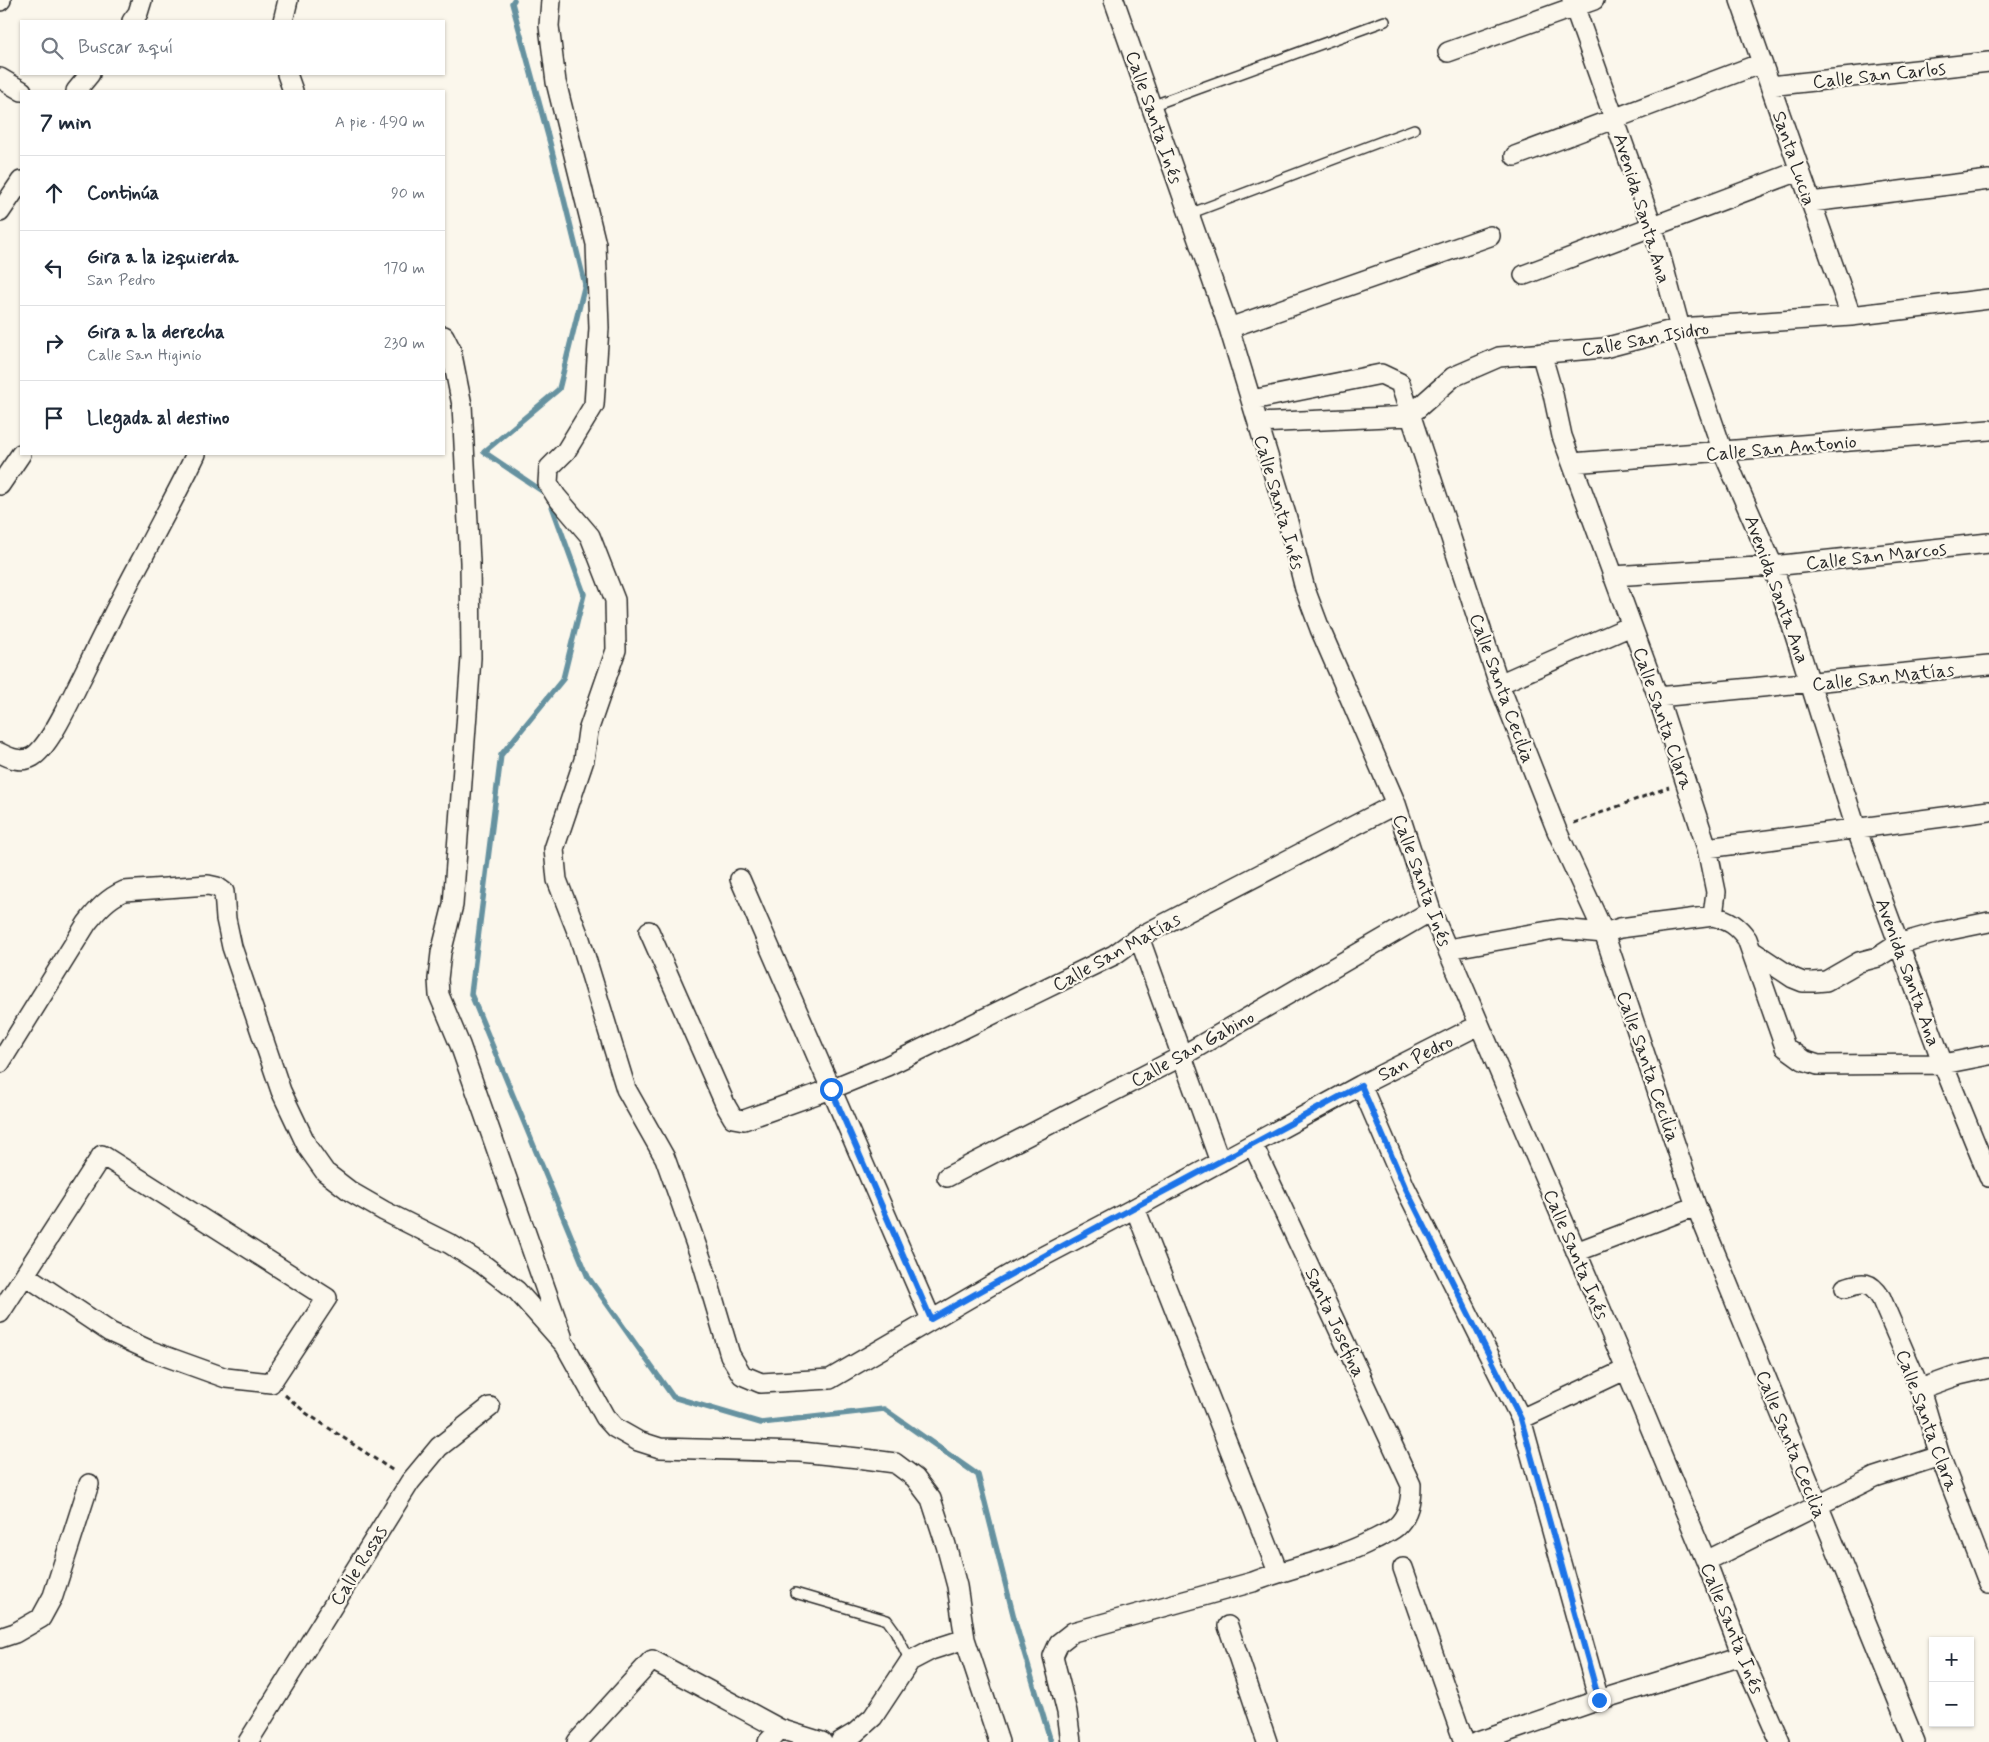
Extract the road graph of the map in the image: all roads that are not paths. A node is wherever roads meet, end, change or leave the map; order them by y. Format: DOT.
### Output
graph roads {
  1 [pos="142,0"];
  2 [pos="288,0"];
  3 [pos="551,0"];
  4 [pos="1114,0"];
  5 [pos="1594,0"];
  6 [pos="1740,0"];
  7 [pos="1573,3"];
  8 [pos="133,20"];
  9 [pos="283,20"];
  10 [pos="1385,21"];
  11 [pos="1448,52"];
  12 [pos="1989,62"];
  13 [pos="1762,63"];
  14 [pos="89,75"];
  15 [pos="286,75"];
  16 [pos="0,78"];
  17 [pos="1770,86"];
  18 [pos="20,90"];
  19 [pos="77,90"];
  20 [pos="293,90"];
  21 [pos="1151,106"];
  22 [pos="1615,119"];
  23 [pos="1414,130"];
  24 [pos="1515,156"];
  25 [pos="1799,171"];
  26 [pos="1989,180"];
  27 [pos="20,182"];
  28 [pos="1811,202"];
  29 [pos="0,212"];
  30 [pos="1189,214"];
  31 [pos="1653,228"];
  32 [pos="1490,236"];
  33 [pos="1524,275"];
  34 [pos="1989,299"];
  35 [pos="1851,316"];
  36 [pos="1229,328"];
  37 [pos="1680,328"];
  38 [pos="445,338"];
  39 [pos="1540,353"];
  40 [pos="1252,400"];
  41 [pos="1409,416"];
  42 [pos="1258,423"];
  43 [pos="1989,430"];
  44 [pos="1723,452"];
  45 [pos="196,455"];
  46 [pos="20,456"];
  47 [pos="1572,463"];
  48 [pos="0,473"];
  49 [pos="0,485"];
  50 [pos="1989,543"];
  51 [pos="1773,566"];
  52 [pos="1613,576"];
  53 [pos="1631,626"];
  54 [pos="1989,665"];
  55 [pos="1812,683"];
  56 [pos="1499,684"];
  57 [pos="1658,697"];
  58 [pos="0,753"];
  59 [pos="1396,804"];
  60 [pos="1989,811"];
  61 [pos="1856,828"];
  62 [pos="1708,848"];
  63 [pos="740,879"];
  64 [pos="1432,911"];
  65 [pos="1713,916"];
  66 [pos="1989,922"];
  67 [pos="649,932"];
  68 [pos="1604,933"];
  69 [pos="1139,937"];
  70 [pos="1898,944"];
  71 [pos="1448,949"];
  72 [pos="1752,951"];
  73 [pos="1479,1025"];
  74 [pos="1989,1055"];
  75 [pos="1182,1056"];
  76 [pos="0,1063"];
  77 [pos="1943,1064"];
  78 [pos="1361,1085"];
  79 [pos="831,1089"];
  80 [pos="1253,1145"];
  81 [pos="1220,1162"];
  82 [pos="947,1177"];
  83 [pos="1989,1177"];
  84 [pos="1696,1206"];
  85 [pos="1135,1208"];
  86 [pos="1576,1252"];
  87 [pos="25,1275"];
  88 [pos="1846,1288"];
  89 [pos="0,1313"];
  90 [pos="931,1319"];
  91 [pos="565,1344"];
  92 [pos="1989,1368"];
  93 [pos="1625,1370"];
  94 [pos="1920,1389"];
  95 [pos="490,1407"];
  96 [pos="1521,1419"];
  97 [pos="1940,1456"];
  98 [pos="89,1484"];
  99 [pos="1817,1505"];
  100 [pos="1706,1561"];
  101 [pos="1403,1568"];
  102 [pos="1278,1572"];
  103 [pos="1989,1584"];
  104 [pos="795,1593"];
  105 [pos="1228,1626"];
  106 [pos="0,1638"];
  107 [pos="965,1639"];
  108 [pos="1742,1656"];
  109 [pos="910,1662"];
  110 [pos="1599,1700"];
  111 [pos="774,1735"];
  112 [pos="248,1742"];
  113 [pos="577,1742"];
  114 [pos="822,1742"];
  115 [pos="840,1742"];
  116 [pos="999,1742"];
  117 [pos="1071,1742"];
  118 [pos="1267,1742"];
  119 [pos="1464,1742"];
  120 [pos="1478,1742"];
  121 [pos="1780,1742"];
  122 [pos="1915,1742"];
  1 -- 8 [label="street"];
  2 -- 9 [label="street"];
  3 -- 90 [label="street, San Pedro"];
  4 -- 21 [label="street, Calle Santa Inés"];
  5 -- 7 [label="street"];
  6 -- 13 [label="street, Santa Lucia"];
  7 -- 11 [label="street"];
  7 -- 22 [label="street, Avenida Santa Ana"];
  10 -- 21 [label="lane"];
  12 -- 17 [label="street, Calle San Carlos"];
  13 -- 17 [label="street, Santa Lucia"];
  13 -- 22 [label="street"];
  14 -- 19 [label="street"];
  15 -- 20 [label="street"];
  16 -- 18 [label="street"];
  17 -- 25 [label="street, Santa Lucia"];
  21 -- 30 [label="street, Calle Santa Inés"];
  22 -- 24 [label="street"];
  22 -- 31 [label="street, Avenida Santa Ana"];
  23 -- 30 [label="lane"];
  25 -- 28 [label="street, Santa Lucia"];
  25 -- 31 [label="street"];
  26 -- 28 [label="street"];
  27 -- 29 [label="street"];
  28 -- 35 [label="street, Santa Lucia"];
  30 -- 36 [label="street, Calle Santa Inés"];
  31 -- 33 [label="street"];
  31 -- 37 [label="street, Avenida Santa Ana"];
  32 -- 36 [label="street"];
  34 -- 35 [label="street, Calle San Isidro"];
  35 -- 37 [label="street, Calle San Isidro"];
  36 -- 40 [label="street, Calle Santa Inés"];
  37 -- 39 [label="street, Calle San Isidro"];
  37 -- 44 [label="street, Avenida Santa Ana"];
  38 -- 91 [label="street"];
  39 -- 41 [label="street, Calle San Isidro"];
  39 -- 47 [label="street, Calle Santa Clara"];
  40 -- 41 [label="street, Calle Santa Cecilia"];
  40 -- 42 [label="street, Calle Santa Inés"];
  41 -- 42 [label="street"];
  41 -- 56 [label="street, Calle Santa Cecilia"];
  42 -- 59 [label="street, Calle Santa Inés"];
  43 -- 44 [label="street, Calle San Antonio"];
  44 -- 47 [label="street, Calle San Antonio"];
  44 -- 51 [label="street, Avenida Santa Ana"];
  45 -- 58 [label="street"];
  46 -- 48 [label="street"];
  46 -- 49 [label="street"];
  47 -- 52 [label="street, Calle Santa Clara"];
  50 -- 51 [label="street, Calle San Marcos"];
  51 -- 52 [label="street, Calle San Marcos"];
  51 -- 55 [label="street, Avenida Santa Ana"];
  52 -- 53 [label="street, Calle Santa Clara"];
  53 -- 56 [label="street"];
  53 -- 57 [label="street, Calle Santa Clara"];
  54 -- 55 [label="street, Calle San Matías"];
  55 -- 57 [label="street, Calle San Matías"];
  55 -- 61 [label="street, Avenida Santa Ana"];
  56 -- 68 [label="street, Calle Santa Cecilia"];
  57 -- 62 [label="street, Calle Santa Clara"];
  59 -- 64 [label="street, Calle Santa Inés"];
  59 -- 69 [label="street, Calle San Matías"];
  60 -- 61 [label="street"];
  61 -- 62 [label="street"];
  61 -- 70 [label="street, Avenida Santa Ana"];
  62 -- 65 [label="street, Calle Santa Clara"];
  63 -- 79 [label="street"];
  64 -- 71 [label="street, Calle Santa Inés"];
  64 -- 75 [label="street, Calle San Gabino"];
  65 -- 68 [label="street"];
  65 -- 72 [label="street"];
  66 -- 70 [label="street"];
  67 -- 79 [label="street, Calle San Matías"];
  68 -- 71 [label="street"];
  68 -- 84 [label="street, Calle Santa Cecilia"];
  69 -- 75 [label="street"];
  69 -- 79 [label="street, Calle San Matías"];
  70 -- 72 [label="street"];
  70 -- 77 [label="street, Avenida Santa Ana"];
  71 -- 73 [label="street, Calle Santa Inés"];
  72 -- 77 [label="street"];
  73 -- 78 [label="street, San Pedro"];
  73 -- 86 [label="street, Calle Santa Inés"];
  74 -- 77 [label="street"];
  75 -- 81 [label="street"];
  75 -- 82 [label="street, Calle San Gabino"];
  76 -- 91 [label="street"];
  77 -- 83 [label="street, Avenida Santa Ana"];
  78 -- 80 [label="street, San Pedro"];
  78 -- 96 [label="street"];
  79 -- 90 [label="street"];
  80 -- 81 [label="street, San Pedro"];
  80 -- 102 [label="street, Santa Josefina"];
  81 -- 85 [label="street, San Pedro"];
  84 -- 86 [label="street"];
  84 -- 99 [label="street, Calle Santa Cecilia"];
  85 -- 90 [label="street, San Pedro"];
  85 -- 102 [label="street"];
  86 -- 93 [label="street, Calle Santa Inés"];
  87 -- 87 [label="street"];
  87 -- 89 [label="street"];
  88 -- 94 [label="street, Calle Santa Clara"];
  91 -- 107 [label="street"];
  92 -- 94 [label="street"];
  93 -- 96 [label="street"];
  93 -- 100 [label="street, Calle Santa Inés"];
  94 -- 97 [label="street, Calle Santa Clara"];
  95 -- 112 [label="street, Calle Rosas"];
  96 -- 110 [label="street"];
  97 -- 99 [label="street"];
  97 -- 103 [label="street, Calle Santa Clara"];
  98 -- 106 [label="street"];
  99 -- 100 [label="street"];
  99 -- 122 [label="street, Calle Santa Cecilia"];
  100 -- 108 [label="street, Calle Santa Inés"];
  101 -- 119 [label="street"];
  102 -- 117 [label="street"];
  104 -- 109 [label="lane"];
  105 -- 118 [label="street"];
  107 -- 109 [label="street"];
  107 -- 116 [label="street"];
  108 -- 110 [label="street"];
  108 -- 121 [label="street, Calle Santa Inés"];
  109 -- 115 [label="street"];
  110 -- 120 [label="street"];
  111 -- 113 [label="street"];
  111 -- 114 [label="street"];
}
